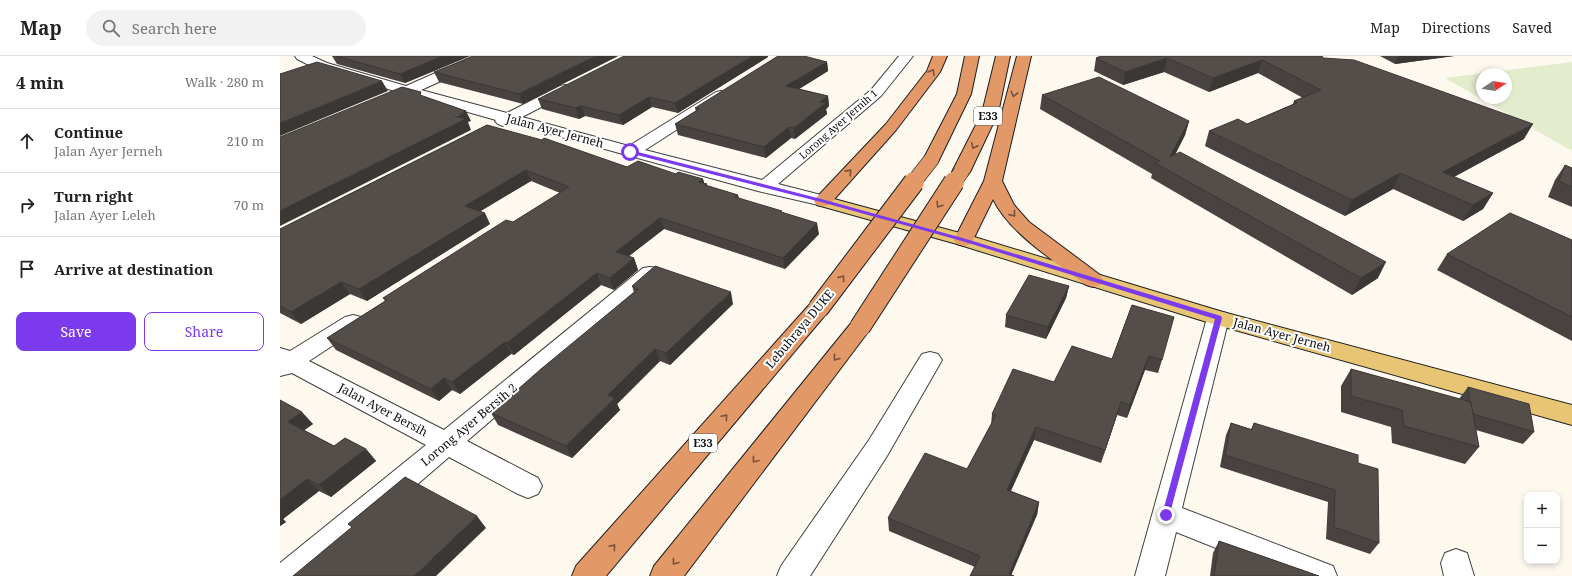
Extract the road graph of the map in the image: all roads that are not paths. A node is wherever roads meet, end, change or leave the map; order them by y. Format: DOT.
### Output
graph roads {
  1 [pos="302,56"];
  2 [pos="485,56"];
  3 [pos="906,56"];
  4 [pos="940,56"];
  5 [pos="972,56"];
  6 [pos="1003,56"];
  7 [pos="1024,56"];
  8 [pos="321,64"];
  9 [pos="577,84"];
  10 [pos="735,86"];
  11 [pos="406,90"];
  12 [pos="385,99"];
  13 [pos="509,118"];
  14 [pos="488,129"];
  15 [pos="630,152"];
  16 [pos="993,181"];
  17 [pos="764,187"];
  18 [pos="823,201"];
  19 [pos="964,240"];
  20 [pos="650,274"];
  21 [pos="1093,280"];
  22 [pos="372,310"];
  23 [pos="1218,318"];
  24 [pos="930,360"];
  25 [pos="284,362"];
  26 [pos="1572,415"];
  27 [pos="447,443"];
  28 [pos="528,486"];
  29 [pos="1166,515"];
  30 [pos="288,576"];
  31 [pos="587,576"];
  32 [pos="665,576"];
  33 [pos="792,576"];
  34 [pos="1150,576"];
  35 [pos="1322,576"];
  1 -- 8 [label="street, Jalan Ayer Jerneh"];
  2 -- 11 [label="street"];
  3 -- 17 [label="street, Lorong Ayer Jernih 1"];
  18 -- 4 [label="highway, one-way"];
  31 -- 5 [label="highway, Lebuhraya DUKE / E33, one-way, bridge"];
  6 -- 32 [label="highway, E33, one-way, bridge"];
  7 -- 16 [label="highway, one-way"];
  8 -- 11 [label="street, Jalan Ayer Jerneh"];
  9 -- 13 [label="street"];
  10 -- 15 [label="street"];
  11 -- 12 [label="street"];
  11 -- 13 [label="street, Jalan Ayer Jerneh"];
  13 -- 14 [label="street"];
  13 -- 15 [label="street, Jalan Ayer Jerneh"];
  15 -- 17 [label="street, Jalan Ayer Jerneh"];
  16 -- 19 [label="highway"];
  16 -- 21 [label="highway, one-way"];
  17 -- 18 [label="street, Jalan Ayer Jerneh"];
  18 -- 19 [label="main road, Jalan Ayer Jerneh"];
  19 -- 21 [label="main road, Jalan Ayer Jerneh"];
  20 -- 27 [label="street, Lorong Ayer Bersih 2"];
  21 -- 23 [label="main road, Jalan Ayer Jerneh"];
  22 -- 25 [label="street"];
  23 -- 26 [label="main road, Jalan Ayer Jerneh"];
  23 -- 29 [label="street"];
  24 -- 33 [label="street"];
  25 -- 27 [label="street, Jalan Ayer Bersih"];
  27 -- 28 [label="street, Jalan Ayer Bersih"];
  27 -- 30 [label="street, Lorong Ayer Bersih 2"];
  29 -- 34 [label="street"];
  29 -- 35 [label="street"];
}
